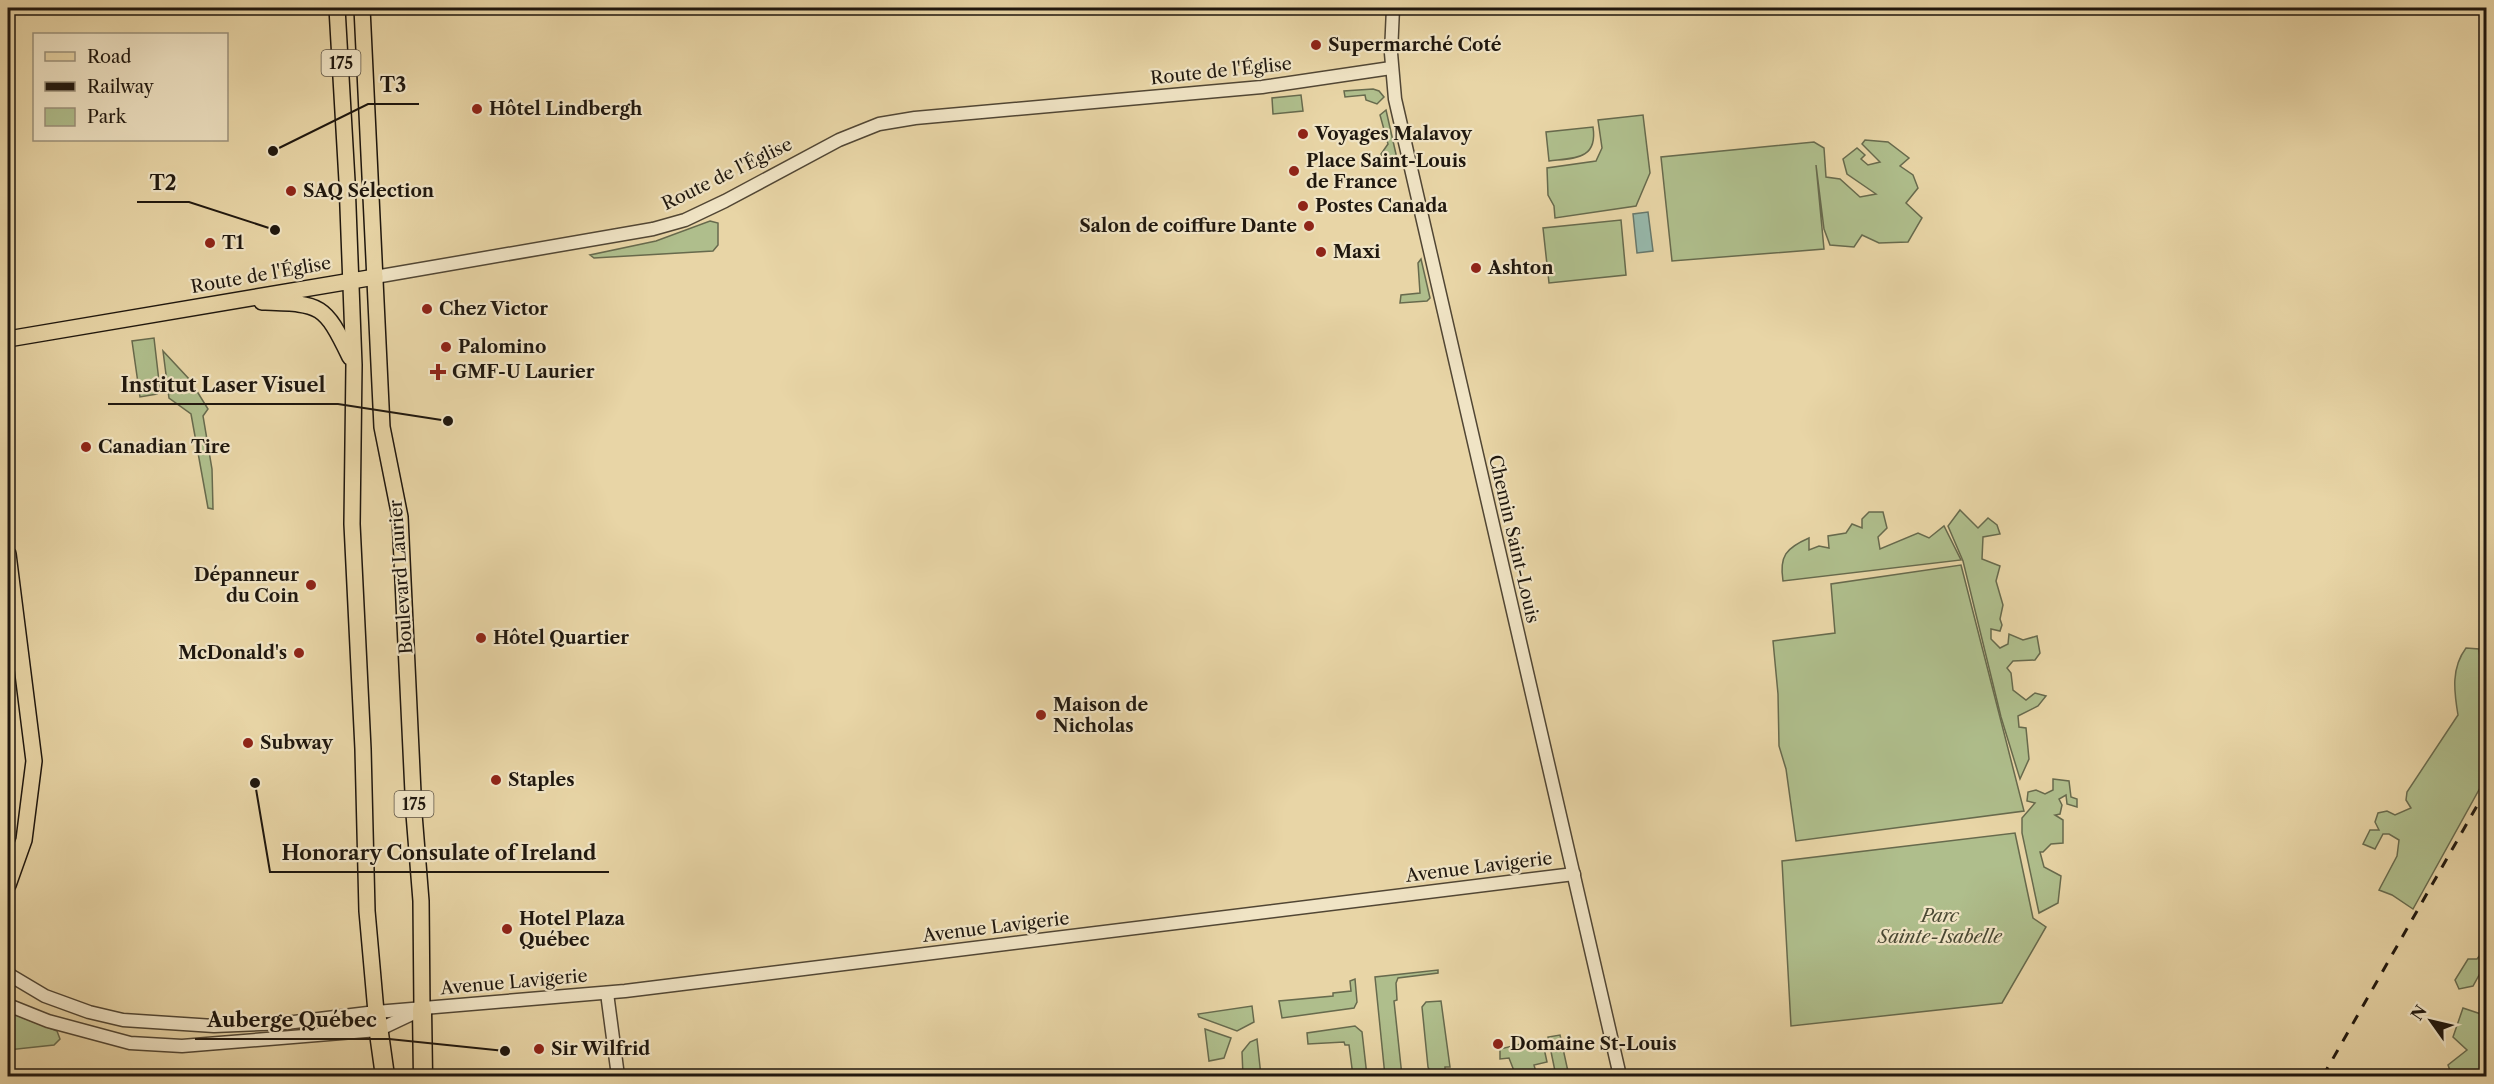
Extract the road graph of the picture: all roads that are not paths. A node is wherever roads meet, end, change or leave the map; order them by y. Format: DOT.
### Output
graph roads {
  1 [pos="337,8"];
  2 [pos="362,8"];
  3 [pos="1393,8"];
  4 [pos="1392,68"];
  5 [pos="375,277"];
  6 [pos="350,280"];
  7 [pos="229,301"];
  8 [pos="8,339"];
  9 [pos="354,365"];
  10 [pos="8,554"];
  11 [pos="1574,874"];
  12 [pos="8,885"];
  13 [pos="8,975"];
  14 [pos="607,993"];
  15 [pos="8,1005"];
  16 [pos="423,1009"];
  17 [pos="377,1021"];
  18 [pos="385,1077"];
  19 [pos="423,1077"];
  20 [pos="618,1077"];
  21 [pos="1620,1077"];
  1 -- 6 [label="main road, 175"];
  2 -- 5 [label="main road, Boulevard Laurier / 175"];
  3 -- 4 [label="street, Chemin Saint-Louis"];
  4 -- 5 [label="street, Route de l'Église"];
  4 -- 11 [label="street, Chemin Saint-Louis"];
  5 -- 6 [label="main road, Route de l'Église"];
  5 -- 16 [label="main road, Boulevard Laurier / 175"];
  6 -- 7 [label="main road, Route de l'Église"];
  6 -- 9 [label="main road, 175"];
  7 -- 8 [label="main road, Route de l'Église"];
  7 -- 9 [label="main road"];
  9 -- 17 [label="main road, 175"];
  10 -- 12 [label="main road"];
  11 -- 14 [label="street, Avenue Lavigerie"];
  11 -- 21 [label="street, Chemin Saint-Louis"];
  13 -- 17 [label="street, Avenue Lavigerie"];
  14 -- 16 [label="street, Avenue Lavigerie"];
  14 -- 20 [label="street"];
  15 -- 17 [label="street, Avenue Lavigerie"];
  16 -- 17 [label="street, Avenue Lavigerie"];
  16 -- 17 [label="street, Avenue Lavigerie"];
  16 -- 19 [label="highway, Boulevard Laurier / 175"];
  17 -- 18 [label="highway, 175"];
}
